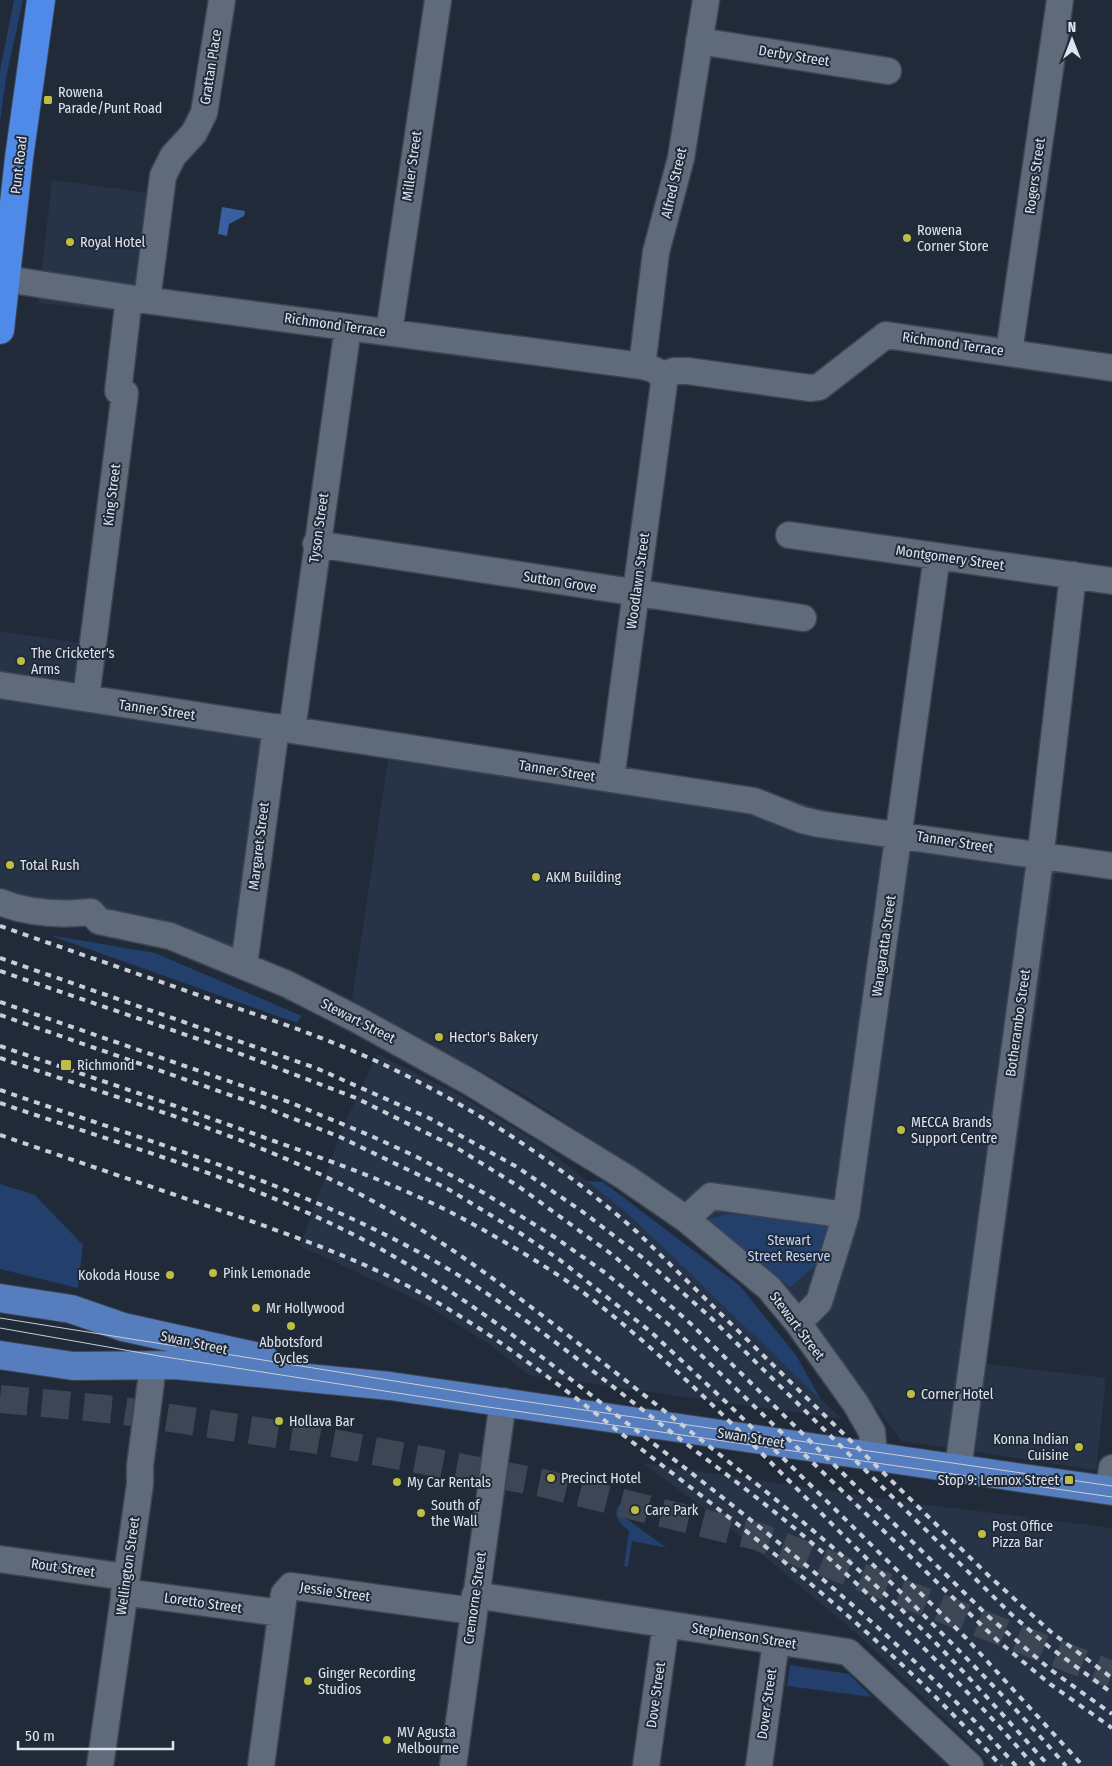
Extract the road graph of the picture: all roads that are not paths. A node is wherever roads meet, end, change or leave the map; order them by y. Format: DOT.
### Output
graph roads {
  1 [pos="42,0"];
  2 [pos="222,0"];
  3 [pos="438,0"];
  4 [pos="706,0"];
  5 [pos="1060,0"];
  6 [pos="699,42"];
  7 [pos="888,71"];
  8 [pos="6,279"];
  9 [pos="138,299"];
  10 [pos="348,327"];
  11 [pos="0,330"];
  12 [pos="388,332"];
  13 [pos="1009,352"];
  14 [pos="1112,368"];
  15 [pos="656,375"];
  16 [pos="789,535"];
  17 [pos="316,544"];
  18 [pos="938,556"];
  19 [pos="1073,576"];
  20 [pos="1112,581"];
  21 [pos="636,593"];
  22 [pos="803,618"];
  23 [pos="0,685"];
  24 [pos="86,698"];
  25 [pos="284,728"];
  26 [pos="611,779"];
  27 [pos="900,834"];
  28 [pos="1040,855"];
  29 [pos="1112,866"];
  30 [pos="0,902"];
  31 [pos="244,965"];
  32 [pos="846,1216"];
  33 [pos="686,1219"];
  34 [pos="0,1298"];
  35 [pos="798,1323"];
  36 [pos="0,1355"];
  37 [pos="46,1363"];
  38 [pos="0,1365"];
  39 [pos="153,1366"];
  40 [pos="390,1386"];
  41 [pos="503,1401"];
  42 [pos="874,1457"];
  43 [pos="958,1469"];
  44 [pos="1111,1483"];
  45 [pos="0,1559"];
  46 [pos="125,1584"];
  47 [pos="474,1603"];
  48 [pos="282,1614"];
  49 [pos="666,1624"];
  50 [pos="776,1641"];
  51 [pos="968,1765"];
  52 [pos="100,1766"];
  53 [pos="261,1766"];
  54 [pos="452,1766"];
  55 [pos="646,1766"];
  56 [pos="759,1766"];
  1 -- 8 [label="highway, Punt Road"];
  2 -- 9 [label="street, Grattan Place"];
  3 -- 12 [label="street, Miller Street"];
  4 -- 6 [label="street, Alfred Street"];
  5 -- 13 [label="street, Rogers Street"];
  6 -- 7 [label="street, Derby Street"];
  6 -- 15 [label="street, Alfred Street"];
  8 -- 9 [label="street, Richmond Terrace"];
  8 -- 11 [label="highway, Punt Road"];
  9 -- 10 [label="street, Richmond Terrace"];
  9 -- 24 [label="street, King Street"];
  10 -- 12 [label="street, Richmond Terrace"];
  10 -- 17 [label="street, Tyson Street"];
  12 -- 15 [label="street, Richmond Terrace"];
  13 -- 14 [label="street, Richmond Terrace"];
  13 -- 15 [label="street, Richmond Terrace"];
  15 -- 21 [label="street, Woodlawn Street"];
  16 -- 18 [label="street, Montgomery Street"];
  17 -- 21 [label="street, Sutton Grove"];
  17 -- 25 [label="street, Tyson Street"];
  18 -- 19 [label="street, Montgomery Street"];
  18 -- 27 [label="street, Wangaratta Street"];
  19 -- 20 [label="street, Montgomery Street"];
  19 -- 28 [label="street, Botherambo Street"];
  21 -- 22 [label="street, Sutton Grove"];
  21 -- 26 [label="street, Woodlawn Street"];
  23 -- 24 [label="street, Tanner Street"];
  24 -- 25 [label="street, Tanner Street"];
  25 -- 26 [label="street, Tanner Street"];
  25 -- 31 [label="street, Margaret Street"];
  26 -- 27 [label="street, Tanner Street"];
  27 -- 28 [label="street, Tanner Street"];
  27 -- 32 [label="street, Wangaratta Street"];
  28 -- 29 [label="street, Tanner Street"];
  28 -- 43 [label="street, Botherambo Street"];
  30 -- 31 [label="street, Stewart Street"];
  31 -- 33 [label="street, Stewart Street"];
  32 -- 33 [label="street"];
  32 -- 35 [label="street, Wangaratta Street"];
  33 -- 35 [label="street, Stewart Street"];
  34 -- 40 [label="main road, Swan Street"];
  35 -- 42 [label="street, Stewart Street"];
  36 -- 37 [label="main road, Swan Street"];
  37 -- 38 [label="main road"];
  37 -- 39 [label="main road, Swan Street"];
  39 -- 40 [label="main road, Swan Street"];
  39 -- 46 [label="street, Wellington Street"];
  40 -- 41 [label="main road, Swan Street"];
  41 -- 42 [label="main road, Swan Street"];
  41 -- 47 [label="street, Cremorne Street"];
  42 -- 43 [label="main road, Swan Street"];
  43 -- 44 [label="main road, Swan Street"];
  45 -- 46 [label="street, Rout Street"];
  46 -- 48 [label="street, Loretto Street"];
  46 -- 52 [label="street, Wellington Street"];
  47 -- 48 [label="street, Jessie Street"];
  47 -- 49 [label="street, Stephenson Street"];
  47 -- 54 [label="street, Cremorne Street"];
  48 -- 53 [label="street, Jessie Street"];
  49 -- 50 [label="street, Stephenson Street"];
  49 -- 55 [label="street, Dove Street"];
  50 -- 51 [label="street, Stephenson Street"];
  50 -- 56 [label="street, Dover Street"];
}
